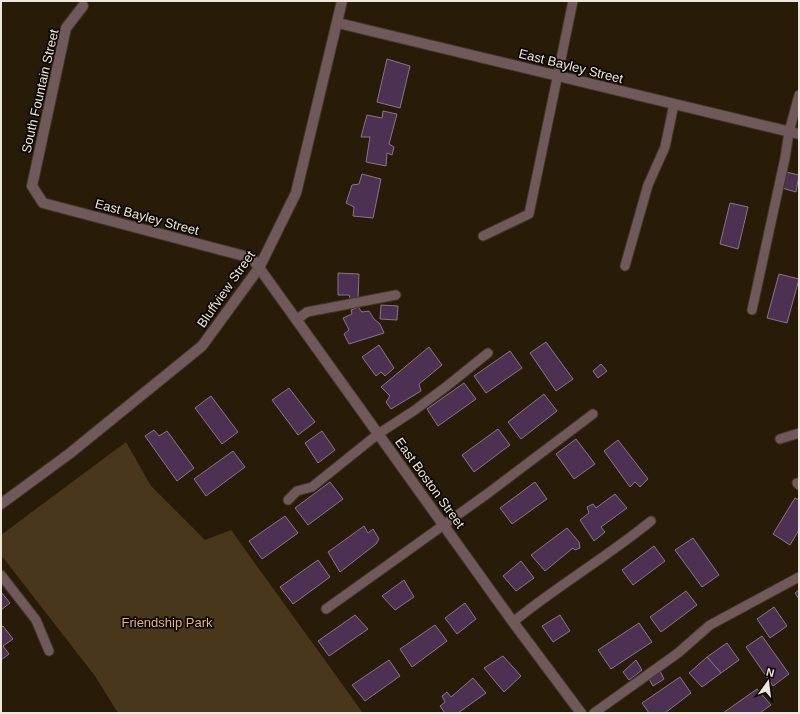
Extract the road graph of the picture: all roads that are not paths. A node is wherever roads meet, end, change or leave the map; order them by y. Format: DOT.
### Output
graph roads {
  1 [pos="342,1"];
  2 [pos="573,1"];
  3 [pos="83,6"];
  4 [pos="338,23"];
  5 [pos="558,76"];
  6 [pos="799,95"];
  7 [pos="674,104"];
  8 [pos="794,133"];
  9 [pos="32,186"];
  10 [pos="483,236"];
  11 [pos="625,266"];
  12 [pos="259,268"];
  13 [pos="396,295"];
  14 [pos="752,310"];
  15 [pos="296,320"];
  16 [pos="488,353"];
  17 [pos="593,414"];
  18 [pos="799,433"];
  19 [pos="378,434"];
  20 [pos="780,439"];
  21 [pos="288,500"];
  22 [pos="1,504"];
  23 [pos="651,521"];
  24 [pos="444,524"];
  25 [pos="1,575"];
  26 [pos="799,577"];
  27 [pos="326,609"];
  28 [pos="513,622"];
  29 [pos="49,651"];
  30 [pos="580,713"];
  31 [pos="594,713"];
  1 -- 4 [label="street, Bluffview Street"];
  2 -- 5 [label="lane"];
  3 -- 9 [label="street, South Fountain Street"];
  4 -- 5 [label="street, East Bayley Street"];
  4 -- 12 [label="street, Bluffview Street"];
  5 -- 7 [label="street, East Bayley Street"];
  5 -- 10 [label="lane"];
  6 -- 8 [label="lane"];
  7 -- 8 [label="street, East Bayley Street"];
  7 -- 11 [label="lane"];
  8 -- 14 [label="lane"];
  9 -- 12 [label="street, East Bayley Street"];
  12 -- 15 [label="street, East Boston Street"];
  12 -- 22 [label="street, Bluffview Street"];
  13 -- 15 [label="lane"];
  15 -- 19 [label="street, East Boston Street"];
  16 -- 19 [label="lane"];
  17 -- 24 [label="lane"];
  18 -- 20 [label="lane"];
  19 -- 21 [label="lane"];
  19 -- 24 [label="street, East Boston Street"];
  23 -- 28 [label="lane"];
  24 -- 27 [label="lane"];
  24 -- 28 [label="street, East Boston Street"];
  25 -- 29 [label="lane"];
  26 -- 31 [label="lane"];
  28 -- 30 [label="street, East Boston Street"];
}
